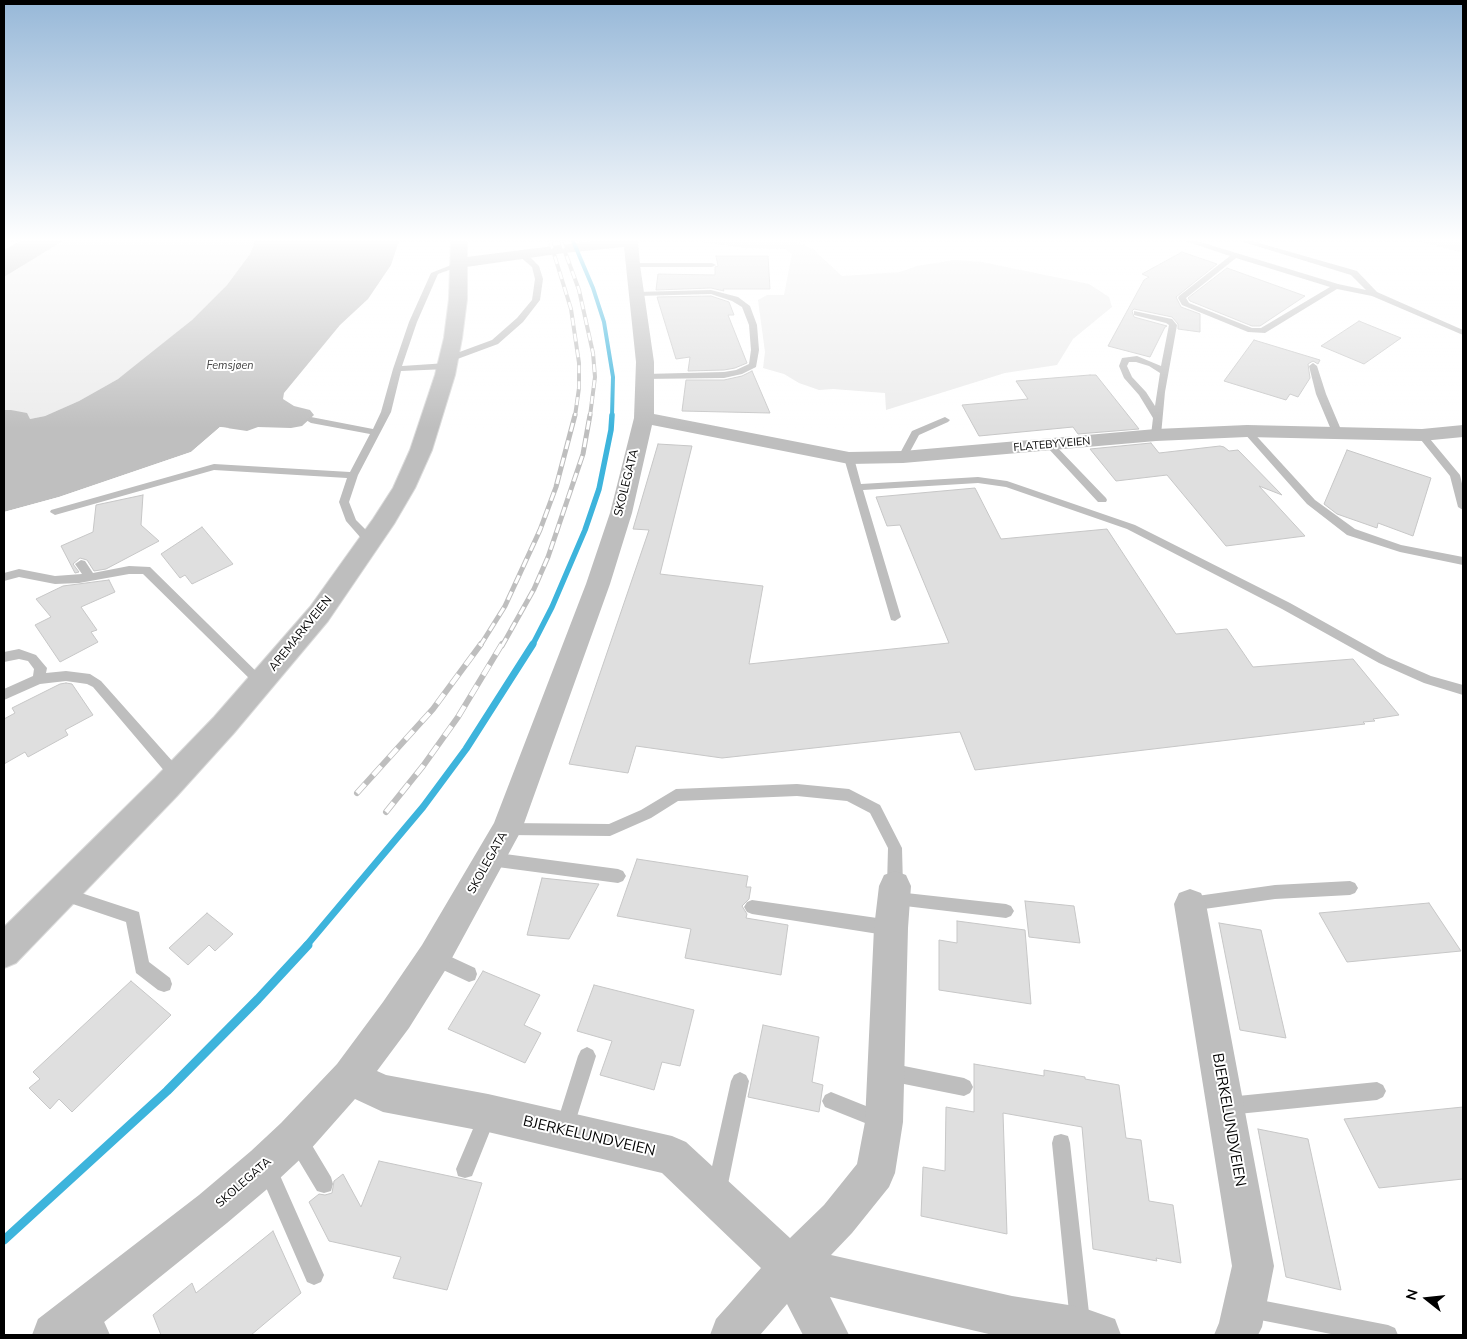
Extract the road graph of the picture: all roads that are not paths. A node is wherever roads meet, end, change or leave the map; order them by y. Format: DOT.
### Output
graph roads {
  1 [pos="422,303"];
  2 [pos="457,303"];
  3 [pos="533,303"];
  4 [pos="637,303"];
  5 [pos="742,303"];
  6 [pos="1185,303"];
  7 [pos="1307,303"];
  8 [pos="1396,303"];
  9 [pos="1137,313"];
  10 [pos="1463,333"];
  11 [pos="448,363"];
  12 [pos="1313,366"];
  13 [pos="397,369"];
  14 [pos="1164,372"];
  15 [pos="645,377"];
  16 [pos="644,418"];
  17 [pos="311,420"];
  18 [pos="945,420"];
  19 [pos="1157,427"];
  20 [pos="1247,431"];
  21 [pos="1463,431"];
  22 [pos="375,432"];
  23 [pos="1337,432"];
  24 [pos="1422,435"];
  25 [pos="1050,445"];
  26 [pos="903,457"];
  27 [pos="849,458"];
  28 [pos="353,475"];
  29 [pos="857,487"];
  30 [pos="1102,500"];
  31 [pos="1463,507"];
  32 [pos="55,512"];
  33 [pos="371,542"];
  34 [pos="1463,561"];
  35 [pos="81,564"];
  36 [pos="4,577"];
  37 [pos="90,577"];
  38 [pos="895,617"];
  39 [pos="4,657"];
  40 [pos="38,679"];
  41 [pos="261,683"];
  42 [pos="1463,690"];
  43 [pos="4,695"];
  44 [pos="177,776"];
  45 [pos="507,829"];
  46 [pos="490,859"];
  47 [pos="618,876"];
  48 [pos="1350,888"];
  49 [pos="61,893"];
  50 [pos="893,904"];
  51 [pos="1190,904"];
  52 [pos="752,907"];
  53 [pos="1006,911"];
  54 [pos="4,950"];
  55 [pos="434,957"];
  56 [pos="469,974"];
  57 [pos="164,984"];
  58 [pos="588,1056"];
  59 [pos="887,1072"];
  60 [pos="350,1077"];
  61 [pos="740,1081"];
  62 [pos="964,1087"];
  63 [pos="1377,1091"];
  64 [pos="831,1102"];
  65 [pos="1226,1106"];
  66 [pos="488,1113"];
  67 [pos="884,1122"];
  68 [pos="563,1131"];
  69 [pos="296,1137"];
  70 [pos="1061,1143"];
  71 [pos="265,1165"];
  72 [pos="465,1169"];
  73 [pos="324,1184"];
  74 [pos="715,1196"];
  75 [pos="790,1267"];
  76 [pos="314,1275"];
  77 [pos="1240,1321"];
  78 [pos="94,1322"];
  79 [pos="1015,1327"];
  80 [pos="1090,1332"];
  81 [pos="54,1335"];
  82 [pos="732,1335"];
  83 [pos="828,1335"];
  84 [pos="1388,1335"];
  1 -- 13 [label="lane"];
  2 -- 11 [label="main road, AREMARKVEIEN"];
  3 -- 11 [label="lane"];
  4 -- 15 [label="street, SKOLEGATA"];
  5 -- 15 [label="lane"];
  6 -- 7 [label="lane"];
  8 -- 10 [label="lane"];
  9 -- 14 [label="lane"];
  11 -- 13 [label="lane"];
  11 -- 33 [label="main road, AREMARKVEIEN"];
  12 -- 23 [label="lane"];
  13 -- 22 [label="lane"];
  14 -- 19 [label="lane"];
  14 -- 19 [label="lane"];
  15 -- 16 [label="street, SKOLEGATA"];
  16 -- 27 [label="street, FLATEBYVEIEN"];
  16 -- 45 [label="street, SKOLEGATA"];
  17 -- 22 [label="lane"];
  18 -- 26 [label="lane"];
  19 -- 20 [label="street, FLATEBYVEIEN"];
  19 -- 25 [label="street, FLATEBYVEIEN"];
  20 -- 23 [label="street, FLATEBYVEIEN"];
  20 -- 34 [label="lane"];
  21 -- 24 [label="street, FLATEBYVEIEN"];
  22 -- 28 [label="lane"];
  23 -- 24 [label="street, FLATEBYVEIEN"];
  24 -- 31 [label="lane"];
  25 -- 26 [label="street, FLATEBYVEIEN"];
  25 -- 30 [label="lane"];
  26 -- 27 [label="street, FLATEBYVEIEN"];
  27 -- 29 [label="lane"];
  28 -- 32 [label="lane"];
  28 -- 33 [label="lane"];
  29 -- 38 [label="lane"];
  29 -- 42 [label="lane"];
  33 -- 41 [label="main road, AREMARKVEIEN"];
  35 -- 37 [label="lane"];
  36 -- 37 [label="lane"];
  37 -- 41 [label="lane"];
  39 -- 40 [label="lane"];
  40 -- 43 [label="lane"];
  40 -- 44 [label="lane"];
  41 -- 44 [label="main road, AREMARKVEIEN"];
  44 -- 49 [label="main road, AREMARKVEIEN"];
  45 -- 46 [label="street, SKOLEGATA"];
  45 -- 50 [label="lane"];
  46 -- 47 [label="lane"];
  46 -- 55 [label="street, SKOLEGATA"];
  48 -- 51 [label="lane"];
  49 -- 54 [label="main road, AREMARKVEIEN"];
  49 -- 57 [label="lane"];
  50 -- 52 [label="lane"];
  50 -- 53 [label="lane"];
  50 -- 59 [label="street"];
  51 -- 65 [label="street, BJERKELUNDVEIEN"];
  55 -- 56 [label="lane"];
  55 -- 60 [label="street, SKOLEGATA"];
  58 -- 68 [label="lane"];
  59 -- 62 [label="lane"];
  59 -- 67 [label="street"];
  60 -- 66 [label="street, BJERKELUNDVEIEN"];
  60 -- 69 [label="street, SKOLEGATA"];
  61 -- 74 [label="lane"];
  63 -- 65 [label="lane"];
  64 -- 67 [label="lane"];
  65 -- 77 [label="street, BJERKELUNDVEIEN"];
  66 -- 68 [label="street, BJERKELUNDVEIEN"];
  66 -- 72 [label="lane"];
  67 -- 75 [label="street"];
  68 -- 74 [label="street, BJERKELUNDVEIEN"];
  69 -- 71 [label="street, SKOLEGATA"];
  69 -- 73 [label="lane"];
  70 -- 80 [label="lane"];
  71 -- 76 [label="lane"];
  71 -- 78 [label="street, SKOLEGATA"];
  74 -- 75 [label="street, BJERKELUNDVEIEN"];
  75 -- 79 [label="street"];
  75 -- 82 [label="street"];
  75 -- 83 [label="street"];
  77 -- 84 [label="lane"];
  78 -- 81 [label="street, SKOLEGATA"];
  79 -- 80 [label="street"];
}
